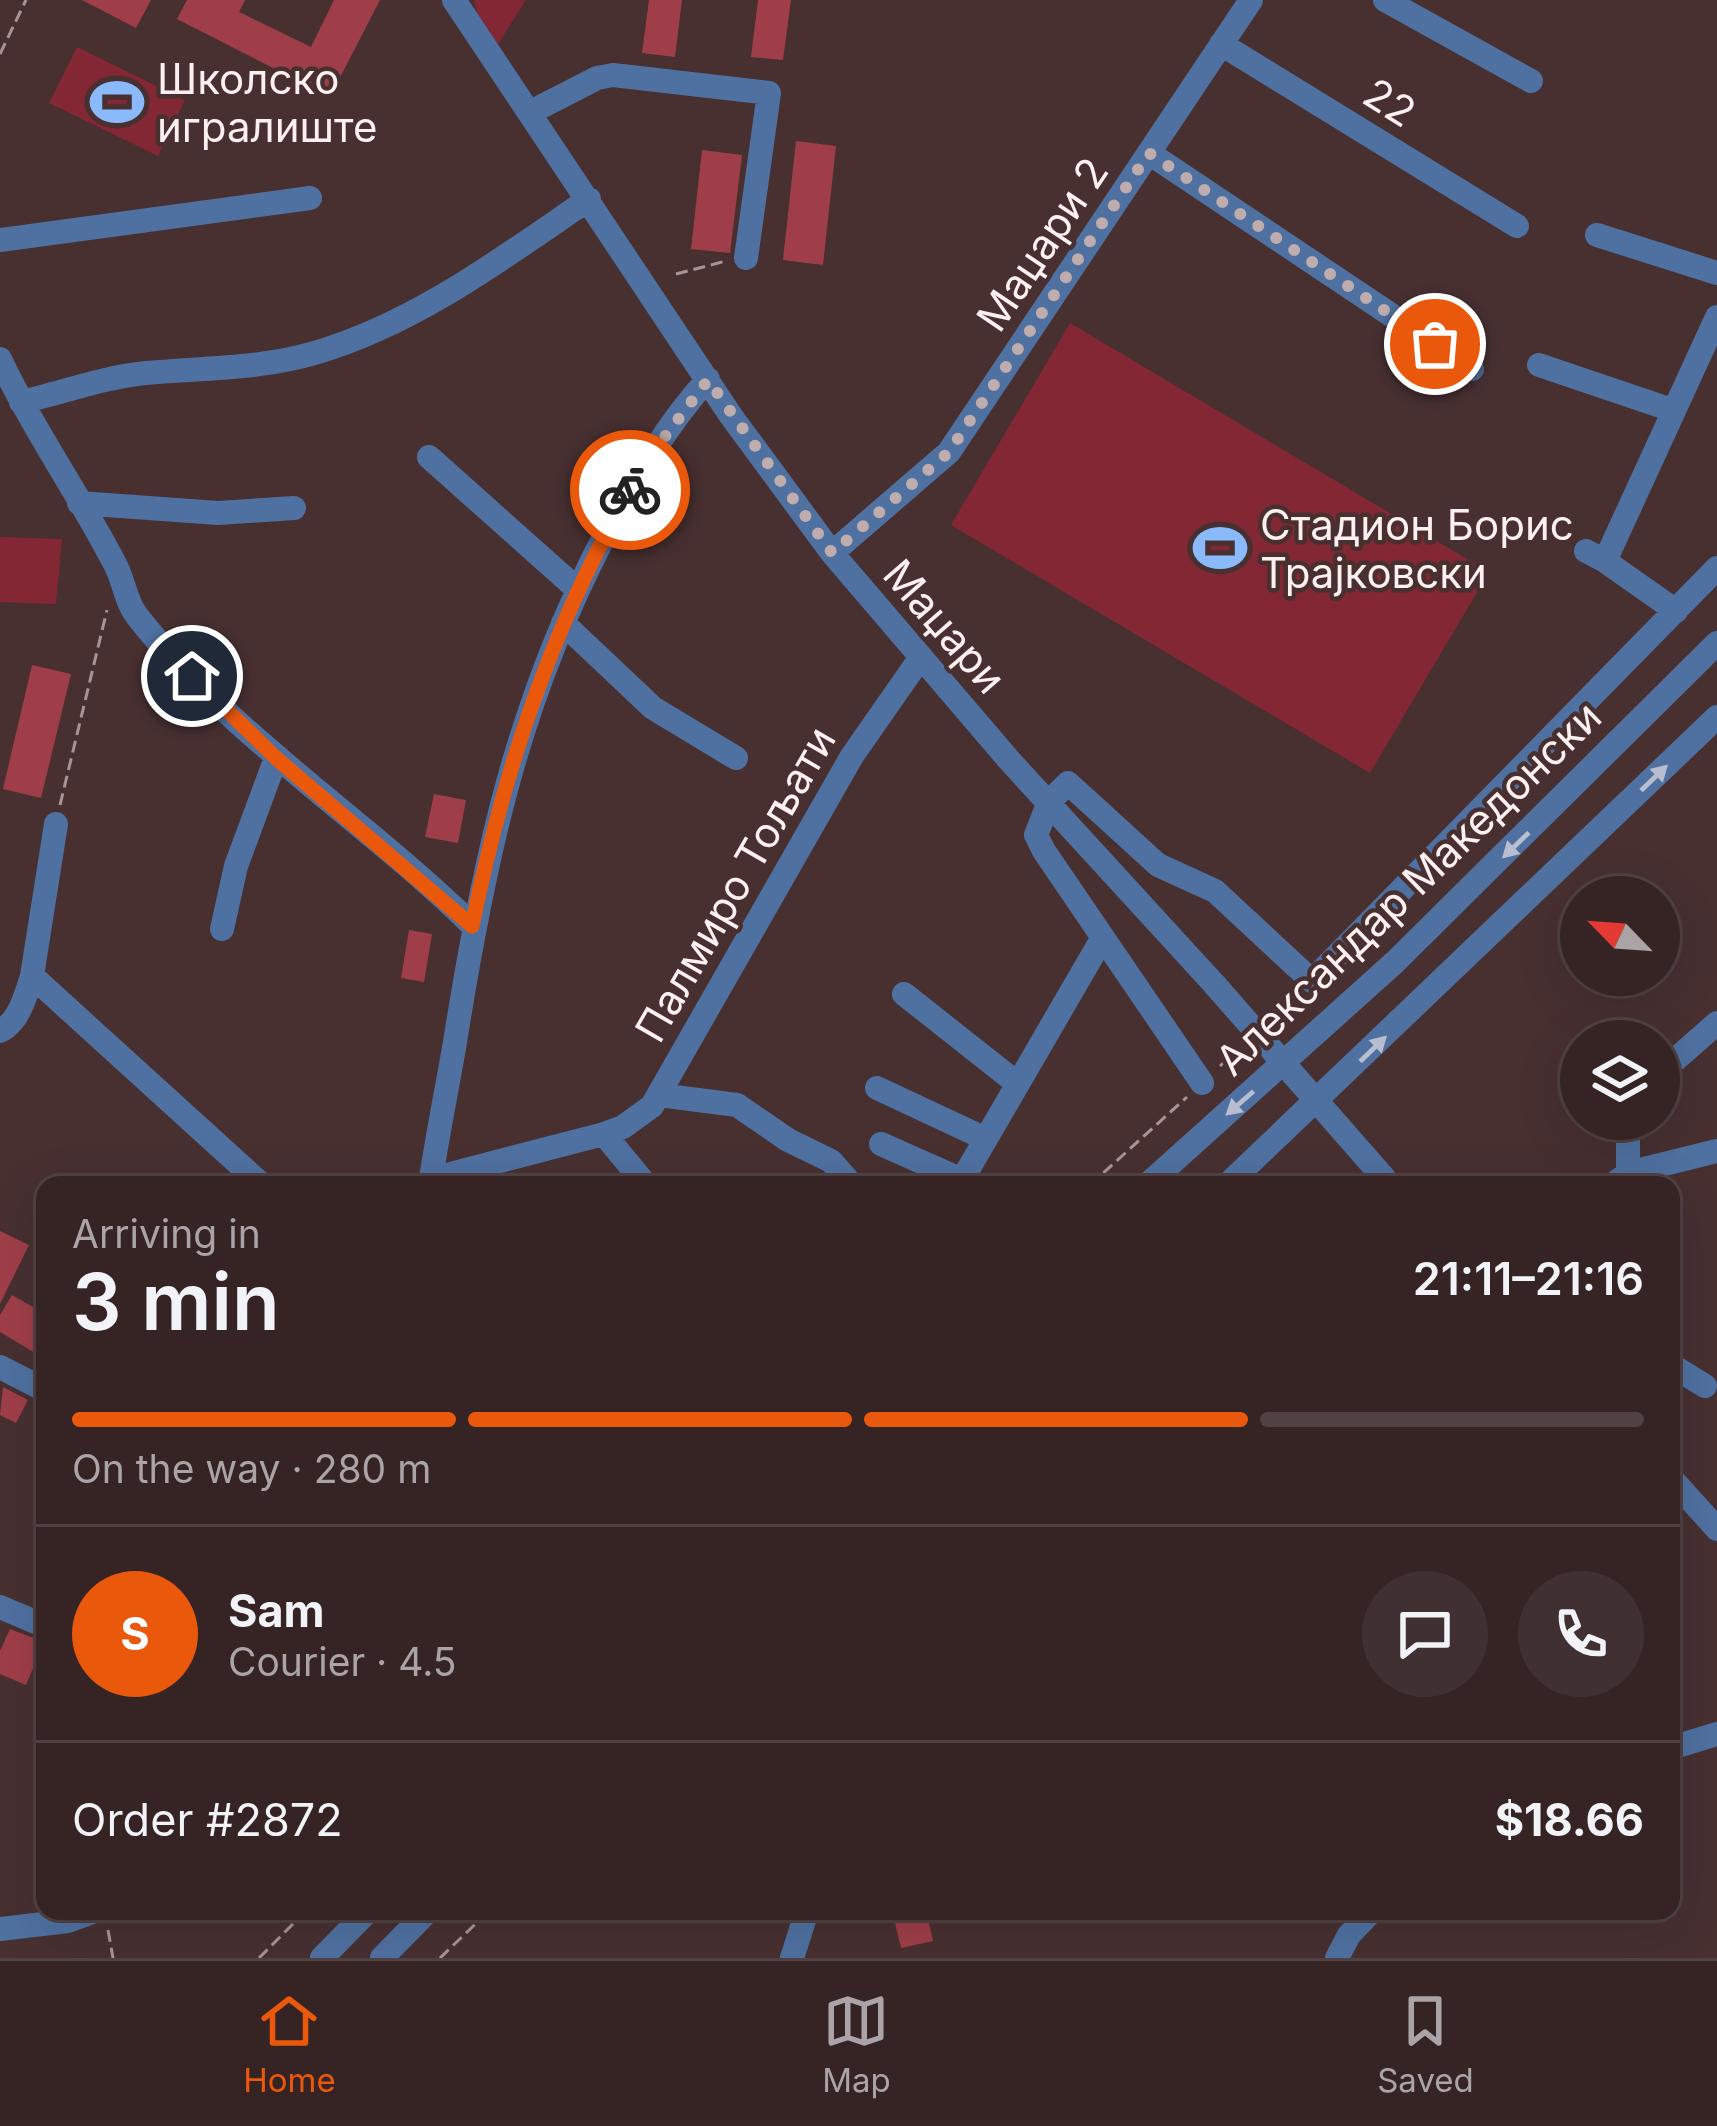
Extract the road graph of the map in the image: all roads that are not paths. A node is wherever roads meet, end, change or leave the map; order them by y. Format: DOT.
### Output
graph roads {
  1 [pos="1251,0"];
  2 [pos="1385,0"];
  3 [pos="458,3"];
  4 [pos="1221,44"];
  5 [pos="1531,81"];
  6 [pos="531,112"];
  7 [pos="1149,153"];
  8 [pos="310,198"];
  9 [pos="589,199"];
  10 [pos="1517,226"];
  11 [pos="1597,235"];
  12 [pos="0,240"];
  13 [pos="746,258"];
  14 [pos="1717,273"];
  15 [pos="1717,316"];
  16 [pos="0,359"];
  17 [pos="1539,365"];
  18 [pos="1472,369"];
  19 [pos="708,380"];
  20 [pos="21,402"];
  21 [pos="1672,410"];
  22 [pos="429,458"];
  23 [pos="79,503"];
  24 [pos="294,508"];
  25 [pos="832,553"];
  26 [pos="1717,568"];
  27 [pos="577,589"];
  28 [pos="1676,611"];
  29 [pos="563,623"];
  30 [pos="1717,643"];
  31 [pos="921,656"];
  32 [pos="1717,717"];
  33 [pos="276,758"];
  34 [pos="736,758"];
  35 [pos="1049,802"];
  36 [pos="56,824"];
  37 [pos="472,926"];
  38 [pos="222,929"];
  39 [pos="1102,939"];
  40 [pos="32,976"];
  41 [pos="904,994"];
  42 [pos="1717,1024"];
  43 [pos="0,1031"];
  44 [pos="1680,1056"];
  45 [pos="1202,1083"];
  46 [pos="1018,1084"];
  47 [pos="877,1088"];
  48 [pos="659,1095"];
  49 [pos="604,1134"];
  50 [pos="986,1139"];
  51 [pos="1625,1140"];
  52 [pos="881,1144"];
  53 [pos="1717,1151"];
  54 [pos="245,1176"];
  55 [pos="431,1176"];
  56 [pos="452,1176"];
  57 [pos="639,1176"];
  58 [pos="844,1176"];
  59 [pos="953,1176"];
  60 [pos="964,1176"];
  61 [pos="1157,1176"];
  62 [pos="1236,1176"];
  63 [pos="1383,1176"];
  64 [pos="1620,1176"];
  65 [pos="1630,1176"];
  66 [pos="0,1367"];
  67 [pos="1680,1371"];
  68 [pos="36,1385"];
  69 [pos="1705,1386"];
  70 [pos="1680,1488"];
  71 [pos="1717,1529"];
  72 [pos="0,1607"];
  73 [pos="36,1622"];
  74 [pos="1717,1734"];
  75 [pos="1680,1745"];
  76 [pos="101,1920"];
  77 [pos="359,1920"];
  78 [pos="419,1920"];
  79 [pos="805,1920"];
  80 [pos="1363,1920"];
  81 [pos="0,1929"];
  82 [pos="322,1958"];
  83 [pos="382,1958"];
  84 [pos="792,1958"];
  85 [pos="1336,1958"];
  1 -- 4 [label="street"];
  2 -- 5 [label="street, 22"];
  3 -- 6 [label="street, Маџари"];
  4 -- 7 [label="street"];
  4 -- 10 [label="street, 22"];
  6 -- 9 [label="street, Маџари"];
  6 -- 13 [label="street"];
  7 -- 18 [label="street, Маџари 2"];
  7 -- 25 [label="street, Маџари 2"];
  8 -- 12 [label="street"];
  9 -- 19 [label="street, Маџари"];
  9 -- 20 [label="street"];
  11 -- 14 [label="street"];
  15 -- 21 [label="street"];
  16 -- 20 [label="street"];
  17 -- 21 [label="street"];
  19 -- 25 [label="street, Маџари"];
  19 -- 27 [label="street, Палмиро Тољати"];
  20 -- 23 [label="street"];
  21 -- 28 [label="street"];
  22 -- 27 [label="street"];
  23 -- 24 [label="street"];
  23 -- 33 [label="street"];
  25 -- 31 [label="street, Маџари"];
  26 -- 28 [label="street"];
  27 -- 29 [label="street, Палмиро Тољати"];
  28 -- 35 [label="street"];
  29 -- 34 [label="street"];
  29 -- 37 [label="street, Палмиро Тољати"];
  30 -- 61 [label="street, Александар Македонски, one-way"];
  31 -- 35 [label="street, Маџари"];
  31 -- 48 [label="street, Палмиро Тољати"];
  62 -- 32 [label="street, one-way"];
  33 -- 37 [label="street"];
  33 -- 38 [label="street"];
  35 -- 39 [label="street"];
  35 -- 63 [label="street, Маџари, bridge"];
  36 -- 40 [label="street"];
  37 -- 55 [label="street, Палмиро Тољати"];
  39 -- 45 [label="street"];
  39 -- 46 [label="street"];
  40 -- 43 [label="street"];
  40 -- 54 [label="street"];
  41 -- 46 [label="street"];
  42 -- 44 [label="street"];
  46 -- 50 [label="street"];
  47 -- 50 [label="street"];
  48 -- 49 [label="street, Палмиро Тољати"];
  48 -- 58 [label="street"];
  49 -- 56 [label="street, Палмиро Тољати"];
  49 -- 57 [label="street"];
  50 -- 60 [label="street"];
  51 -- 64 [label="street"];
  52 -- 59 [label="street"];
  53 -- 65 [label="street"];
  66 -- 68 [label="street"];
  67 -- 69 [label="street"];
  70 -- 71 [label="street"];
  72 -- 73 [label="street"];
  74 -- 75 [label="street"];
  76 -- 81 [label="street"];
  77 -- 82 [label="street"];
  78 -- 83 [label="street"];
  79 -- 84 [label="street"];
  80 -- 85 [label="street"];
}
